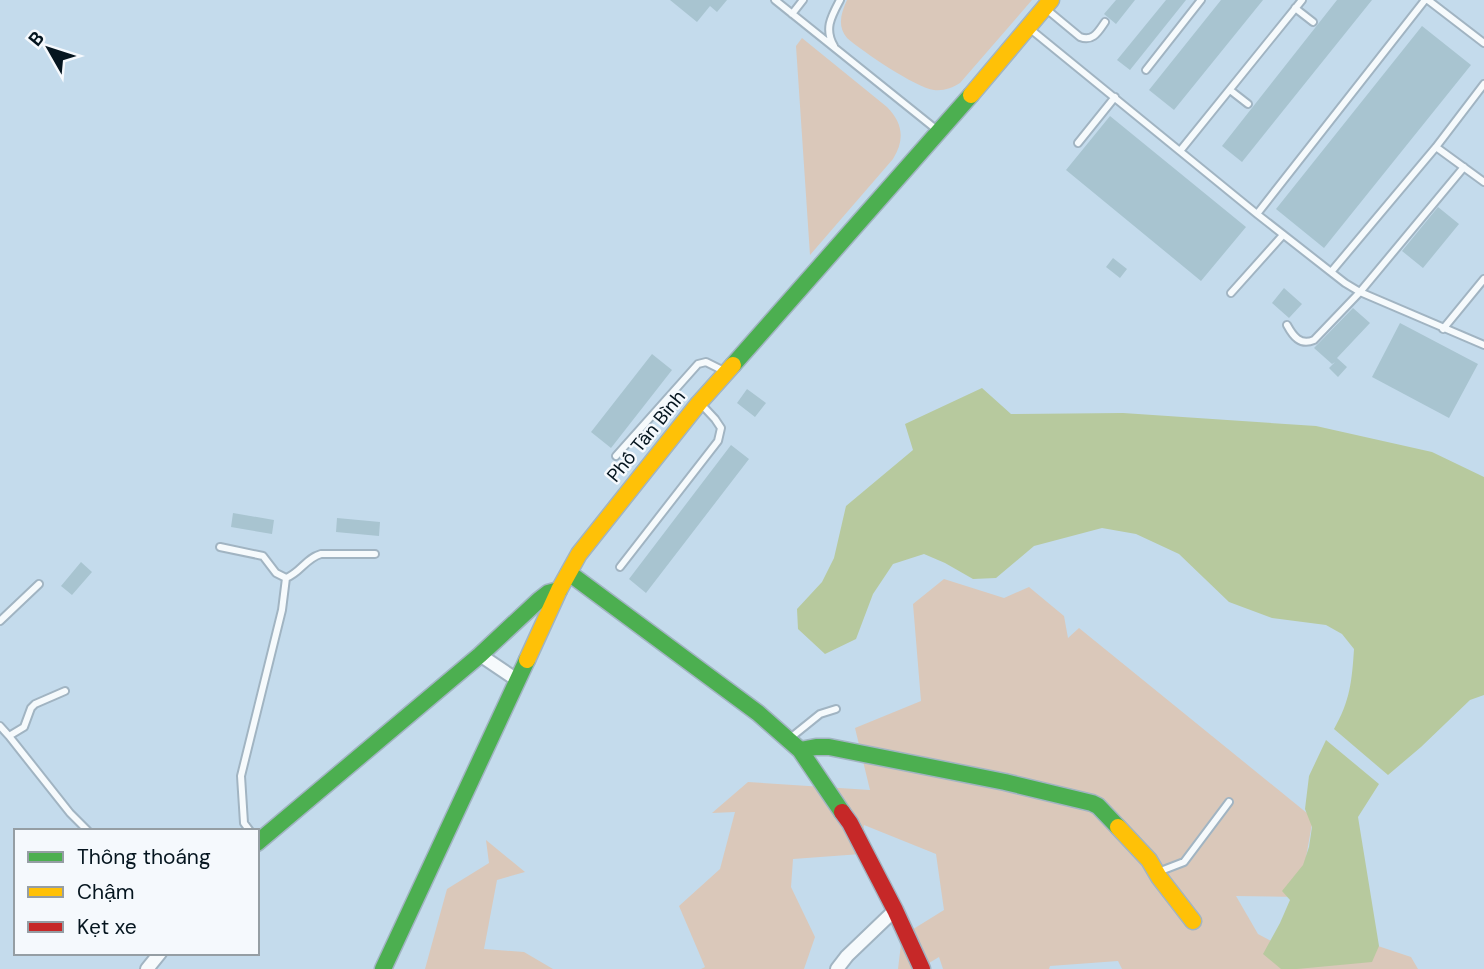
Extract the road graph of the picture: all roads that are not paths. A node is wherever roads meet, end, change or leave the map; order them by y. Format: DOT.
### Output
graph roads {
  1 [pos="775,0"];
  2 [pos="803,0"];
  3 [pos="840,0"];
  4 [pos="1201,0"];
  5 [pos="1302,0"];
  6 [pos="1427,0"];
  7 [pos="1048,4"];
  8 [pos="1295,8"];
  9 [pos="792,14"];
  10 [pos="1105,22"];
  11 [pos="1313,22"];
  12 [pos="1028,27"];
  13 [pos="1484,43"];
  14 [pos="837,51"];
  15 [pos="1146,70"];
  16 [pos="1484,83"];
  17 [pos="1230,90"];
  18 [pos="1115,97"];
  19 [pos="1248,104"];
  20 [pos="939,132"];
  21 [pos="1077,143"];
  22 [pos="1436,147"];
  23 [pos="1180,151"];
  24 [pos="1464,167"];
  25 [pos="1484,182"];
  26 [pos="1256,214"];
  27 [pos="1283,235"];
  28 [pos="1331,272"];
  29 [pos="1484,279"];
  30 [pos="1360,292"];
  31 [pos="1231,293"];
  32 [pos="1287,325"];
  33 [pos="1443,329"];
  34 [pos="1484,345"];
  35 [pos="726,372"];
  36 [pos="699,403"];
  37 [pos="616,456"];
  38 [pos="220,547"];
  39 [pos="374,554"];
  40 [pos="620,567"];
  41 [pos="569,573"];
  42 [pos="286,578"];
  43 [pos="39,584"];
  44 [pos="559,590"];
  45 [pos="0,621"];
  46 [pos="480,655"];
  47 [pos="517,680"];
  48 [pos="65,691"];
  49 [pos="836,709"];
  50 [pos="0,726"];
  51 [pos="9,736"];
  52 [pos="794,745"];
  53 [pos="1229,802"];
  54 [pos="87,829"];
  55 [pos="250,829"];
  56 [pos="259,835"];
  57 [pos="1157,873"];
  58 [pos="895,910"];
  59 [pos="1193,921"];
  60 [pos="158,955"];
  61 [pos="147,969"];
  62 [pos="383,969"];
  63 [pos="838,969"];
  64 [pos="922,969"];
  1 -- 9 [label="lane"];
  2 -- 9 [label="lane"];
  3 -- 14 [label="lane"];
  4 -- 15 [label="lane"];
  5 -- 8 [label="lane"];
  6 -- 13 [label="lane"];
  6 -- 26 [label="lane"];
  7 -- 10 [label="lane"];
  7 -- 12 [label="street, Phố Tân Bình"];
  8 -- 11 [label="lane"];
  8 -- 17 [label="lane"];
  9 -- 14 [label="lane"];
  12 -- 18 [label="lane"];
  12 -- 20 [label="street, Phố Tân Bình"];
  14 -- 20 [label="lane"];
  16 -- 22 [label="lane"];
  17 -- 19 [label="lane"];
  17 -- 23 [label="lane"];
  18 -- 21 [label="lane"];
  18 -- 23 [label="lane"];
  20 -- 35 [label="street, Phố Tân Bình"];
  22 -- 24 [label="lane"];
  22 -- 28 [label="lane"];
  23 -- 26 [label="lane"];
  24 -- 25 [label="lane"];
  24 -- 30 [label="lane"];
  26 -- 27 [label="lane"];
  27 -- 28 [label="lane"];
  27 -- 31 [label="lane"];
  28 -- 30 [label="lane"];
  29 -- 33 [label="lane"];
  30 -- 32 [label="lane"];
  30 -- 33 [label="lane"];
  33 -- 34 [label="lane"];
  35 -- 36 [label="street, Phố Tân Bình"];
  35 -- 37 [label="lane"];
  36 -- 40 [label="lane"];
  36 -- 41 [label="street, Phố Tân Bình"];
  38 -- 42 [label="lane"];
  39 -- 42 [label="lane"];
  41 -- 44 [label="street, Phố Tân Bình"];
  41 -- 52 [label="street"];
  42 -- 55 [label="lane"];
  43 -- 45 [label="lane"];
  44 -- 46 [label="street"];
  44 -- 47 [label="street, Phố Tân Bình"];
  46 -- 47 [label="street"];
  46 -- 56 [label="street"];
  47 -- 62 [label="street, Phố Tân Bình"];
  48 -- 51 [label="lane"];
  49 -- 52 [label="lane"];
  50 -- 51 [label="lane"];
  51 -- 54 [label="lane"];
  52 -- 57 [label="street"];
  52 -- 58 [label="street"];
  53 -- 57 [label="lane"];
  57 -- 59 [label="street"];
  58 -- 63 [label="street"];
  58 -- 64 [label="street"];
  60 -- 61 [label="street"];
}
